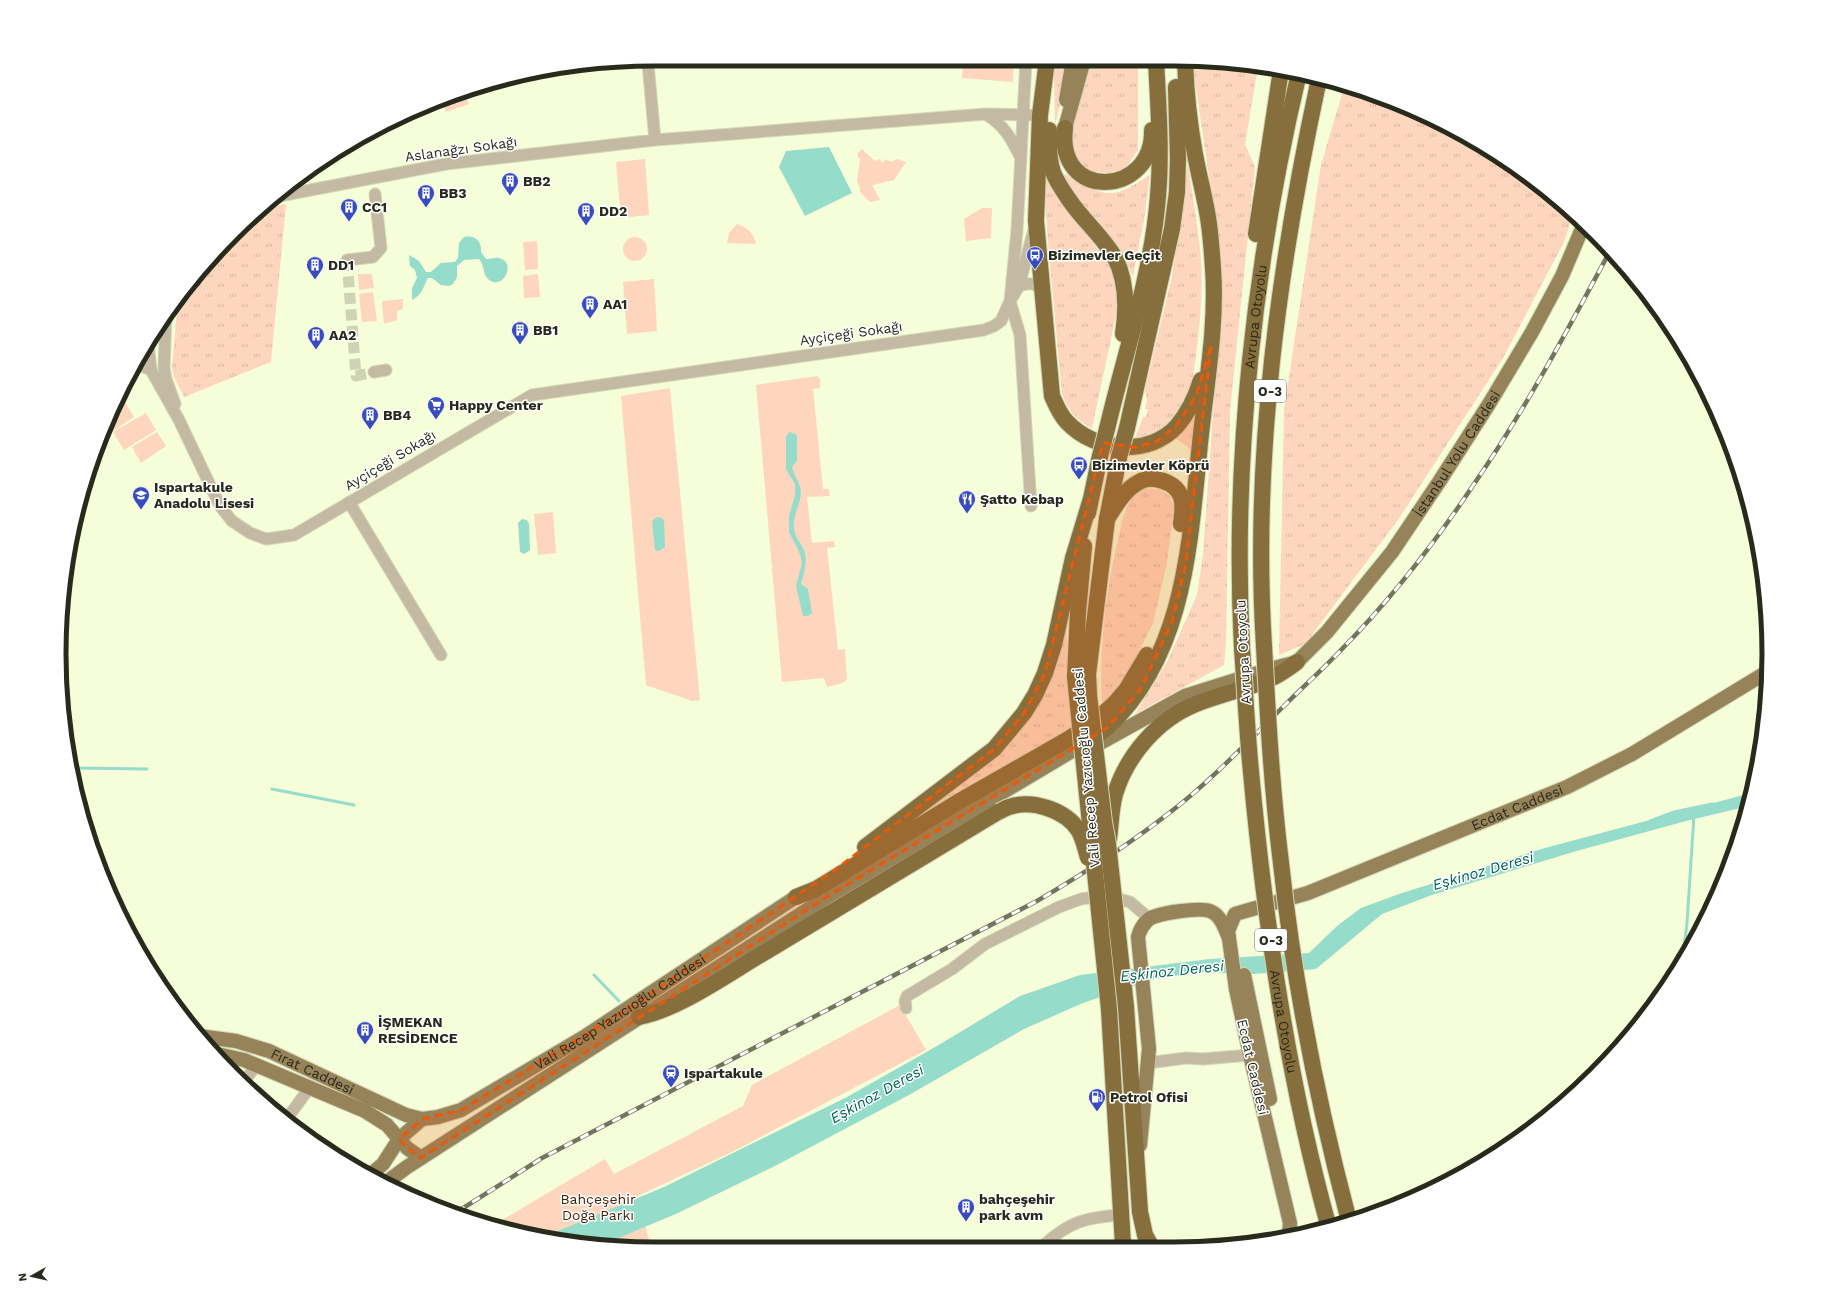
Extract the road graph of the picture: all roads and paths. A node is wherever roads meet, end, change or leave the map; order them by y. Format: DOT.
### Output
graph roads {
  1 [pos="648,66"];
  2 [pos="1026,66"];
  3 [pos="1047,66"];
  4 [pos="1048,66"];
  5 [pos="1073,66"];
  6 [pos="1082,66"];
  7 [pos="1155,66"];
  8 [pos="1156,66"];
  9 [pos="1174,66"];
  10 [pos="1185,66"];
  11 [pos="1280,76"];
  12 [pos="1298,79"];
  13 [pos="1317,84"];
  14 [pos="1326,86"];
  15 [pos="986,114"];
  16 [pos="1024,115"];
  17 [pos="1040,115"];
  18 [pos="1065,128"];
  19 [pos="1306,139"];
  20 [pos="655,140"];
  21 [pos="1021,159"];
  22 [pos="288,194"];
  23 [pos="375,194"];
  24 [pos="1036,221"];
  25 [pos="1581,230"];
  26 [pos="348,260"];
  27 [pos="1018,286"];
  28 [pos="1042,290"];
  29 [pos="1010,301"];
  30 [pos="166,326"];
  31 [pos="1211,346"];
  32 [pos="149,353"];
  33 [pos="1251,355"];
  34 [pos="142,366"];
  35 [pos="1121,368"];
  36 [pos="151,370"];
  37 [pos="386,370"];
  38 [pos="374,372"];
  39 [pos="179,420"];
  40 [pos="349,502"];
  41 [pos="1090,502"];
  42 [pos="1031,506"];
  43 [pos="1107,519"];
  44 [pos="441,655"];
  45 [pos="1297,662"];
  46 [pos="1082,675"];
  47 [pos="1761,675"];
  48 [pos="1077,748"];
  49 [pos="1108,844"];
  50 [pos="1096,893"];
  51 [pos="796,897"];
  52 [pos="1150,919"];
  53 [pos="1233,944"];
  54 [pos="1241,989"];
  55 [pos="906,1008"];
  56 [pos="638,1018"];
  57 [pos="208,1037"];
  58 [pos="224,1055"];
  59 [pos="1250,1055"];
  60 [pos="1148,1063"];
  61 [pos="256,1066"];
  62 [pos="246,1078"];
  63 [pos="310,1087"];
  64 [pos="290,1115"];
  65 [pos="438,1117"];
  66 [pos="422,1119"];
  67 [pos="454,1137"];
  68 [pos="399,1139"];
  69 [pos="421,1158"];
  70 [pos="375,1171"];
  71 [pos="391,1179"];
  72 [pos="1137,1181"];
  73 [pos="1121,1215"];
  74 [pos="1347,1216"];
  75 [pos="1327,1222"];
  76 [pos="1298,1229"];
  77 [pos="1289,1231"];
  78 [pos="1047,1242"];
  79 [pos="1123,1242"];
  80 [pos="1150,1242"];
  1 -- 20 [label="street"];
  2 -- 16 [label="street, Ayçiçeği Sokağı"];
  3 -- 17 [label="highway"];
  4 -- 35 [label="highway"];
  5 -- 18 [label="main road"];
  6 -- 18 [label="main road"];
  7 -- 18 [label="highway"];
  8 -- 35 [label="highway"];
  9 -- 43 [label="highway, Vali Recep Yazıcıoğlu Caddesi, bridge"];
  10 -- 31 [label="highway"];
  11 -- 33 [label="highway"];
  12 -- 33 [label="highway, Avrupa Otoyolu / O-3"];
  13 -- 19 [label="highway, Avrupa Otoyolu / O-3"];
  14 -- 19 [label="highway"];
  15 -- 16 [label="street"];
  15 -- 20 [label="street"];
  15 -- 21 [label="street"];
  16 -- 17 [label="street"];
  16 -- 21 [label="street, Ayçiçeği Sokağı"];
  17 -- 24 [label="highway"];
  19 -- 74 [label="highway, Avrupa Otoyolu / O-3, bridge"];
  20 -- 22 [label="street, Aslanağzı Sokağı"];
  21 -- 29 [label="street, Ayçiçeği Sokağı"];
  23 -- 26 [label="street"];
  24 -- 27 [label="street"];
  24 -- 28 [label="highway"];
  25 -- 45 [label="main road, İstanbul Yolu Caddesi"];
  27 -- 28 [label="street"];
  27 -- 29 [label="street"];
  28 -- 31 [label="highway"];
  29 -- 40 [label="street, Ayçiçeği Sokağı"];
  29 -- 42 [label="street"];
  30 -- 39 [label="street, Ayçiçeği Sokağı"];
  31 -- 48 [label="highway"];
  32 -- 36 [label="street, Ayçiçeği Sokağı"];
  33 -- 75 [label="highway, Avrupa Otoyolu / O-3, bridge"];
  34 -- 36 [label="street"];
  35 -- 41 [label="highway, Vali Recep Yazıcıoğlu Caddesi, bridge"];
  36 -- 39 [label="street, Ayçiçeği Sokağı"];
  37 -- 38 [label="street"];
  39 -- 40 [label="street, Ayçiçeği Sokağı"];
  40 -- 44 [label="street"];
  41 -- 46 [label="highway, Vali Recep Yazıcıoğlu Caddesi"];
  41 -- 51 [label="highway"];
  43 -- 46 [label="highway, Vali Recep Yazıcıoğlu Caddesi"];
  43 -- 51 [label="highway"];
  45 -- 48 [label="main road, Vali Recep Yazıcıoğlu Caddesi"];
  45 -- 49 [label="highway"];
  46 -- 49 [label="highway, Vali Recep Yazıcıoğlu Caddesi, bridge"];
  46 -- 50 [label="highway, Vali Recep Yazıcıoğlu Caddesi, bridge"];
  47 -- 53 [label="main road, Ecdat Caddesi"];
  48 -- 56 [label="main road, Vali Recep Yazıcıoğlu Caddesi"];
  49 -- 72 [label="highway, Vali Recep Yazıcıoğlu Caddesi, bridge"];
  50 -- 56 [label="highway, bridge"];
  50 -- 73 [label="highway, Vali Recep Yazıcıoğlu Caddesi, bridge"];
  51 -- 65 [label="main road, Vali Recep Yazıcıoğlu Caddesi"];
  52 -- 53 [label="main road"];
  52 -- 55 [label="street"];
  52 -- 60 [label="main road"];
  53 -- 54 [label="main road, Ecdat Caddesi"];
  54 -- 59 [label="main road, Ecdat Caddesi"];
  54 -- 76 [label="main road, Ecdat Caddesi"];
  56 -- 67 [label="main road, Vali Recep Yazıcıoğlu Caddesi"];
  57 -- 66 [label="main road, Fırat Caddesi"];
  58 -- 61 [label="main road, Fırat Caddesi"];
  59 -- 60 [label="street"];
  59 -- 77 [label="main road, Ecdat Caddesi"];
  60 -- 72 [label="main road"];
  61 -- 62 [label="street"];
  61 -- 63 [label="main road, Fırat Caddesi"];
  63 -- 64 [label="street"];
  63 -- 68 [label="main road, Fırat Caddesi"];
  65 -- 66 [label="main road, Vali Recep Yazıcıoğlu Caddesi"];
  65 -- 67 [label="main road"];
  66 -- 68 [label="main road"];
  67 -- 69 [label="main road, Vali Recep Yazıcıoğlu Caddesi"];
  68 -- 69 [label="main road, Fırat Caddesi"];
  68 -- 70 [label="main road"];
  69 -- 71 [label="main road"];
  72 -- 80 [label="highway, Vali Recep Yazıcıoğlu Caddesi"];
  73 -- 78 [label="street"];
  73 -- 79 [label="highway, Vali Recep Yazıcıoğlu Caddesi"];
}
